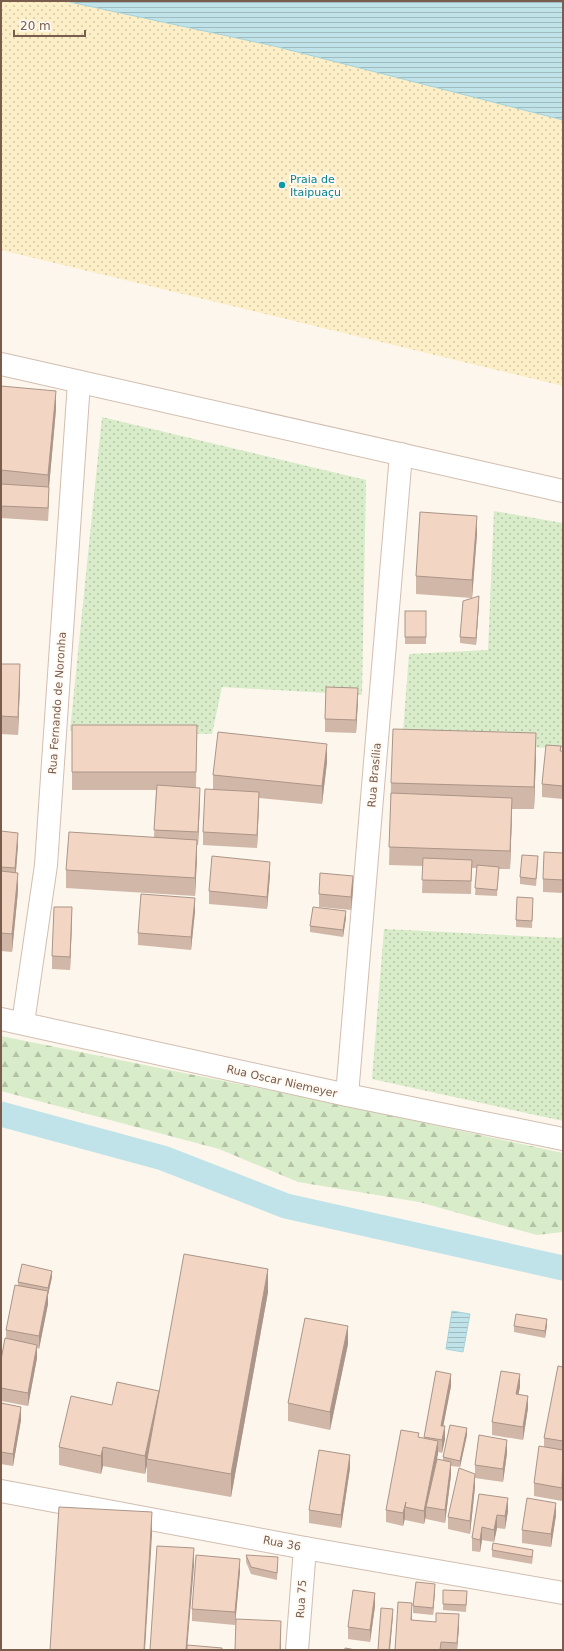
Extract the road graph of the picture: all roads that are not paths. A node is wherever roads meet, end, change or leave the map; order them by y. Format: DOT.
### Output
graph roads {
  1 [pos="1,364"];
  2 [pos="79,382"];
  3 [pos="401,454"];
  4 [pos="563,491"];
  5 [pos="1,1019"];
  6 [pos="23,1023"];
  7 [pos="347,1095"];
  8 [pos="563,1139"];
  9 [pos="1,1491"];
  10 [pos="305,1548"];
  11 [pos="563,1593"];
  12 [pos="297,1650"];
  1 -- 2 [label="street"];
  2 -- 3 [label="street"];
  2 -- 6 [label="street, Rua Fernando de Noronha"];
  3 -- 4 [label="street"];
  3 -- 7 [label="street, Rua Brasília"];
  5 -- 6 [label="street, Rua Oscar Niemeyer"];
  6 -- 7 [label="street, Rua Oscar Niemeyer"];
  7 -- 8 [label="street, Rua Oscar Niemeyer"];
  9 -- 10 [label="street, Rua 36"];
  10 -- 11 [label="street, Rua 36"];
  10 -- 12 [label="street, Rua 75"];
}
